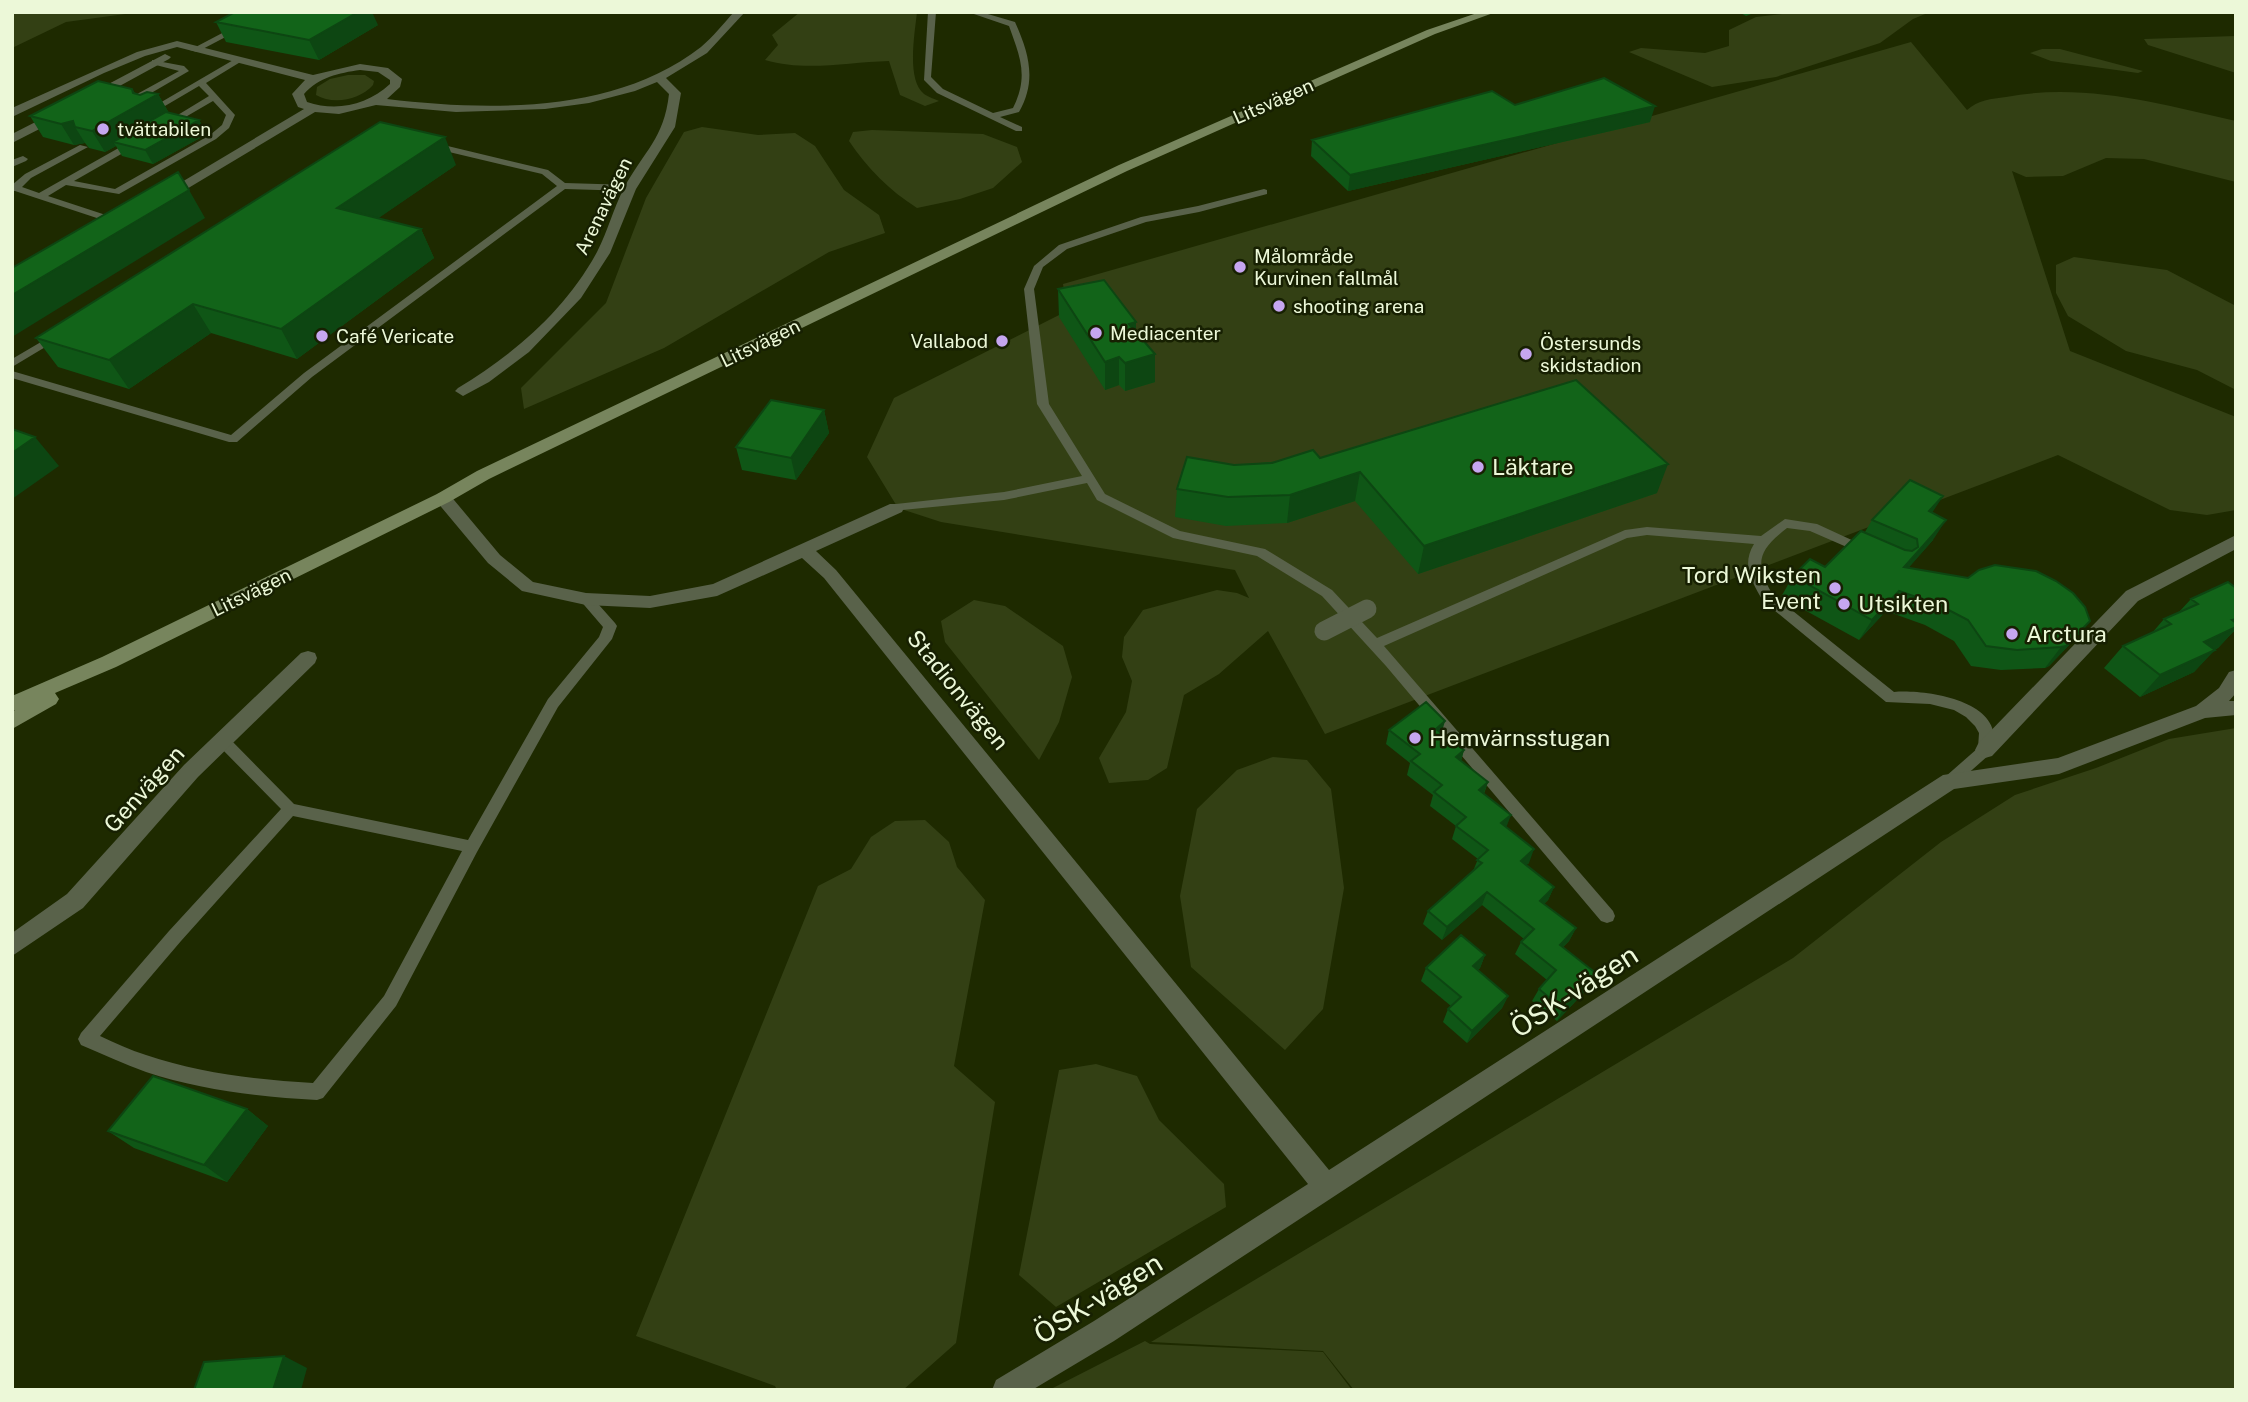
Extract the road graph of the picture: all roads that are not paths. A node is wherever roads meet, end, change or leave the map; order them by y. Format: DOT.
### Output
graph roads {
  1 [pos="269,12"];
  2 [pos="740,12"];
  3 [pos="932,12"];
  4 [pos="972,12"];
  5 [pos="1491,12"];
  6 [pos="189,49"];
  7 [pos="238,61"];
  8 [pos="155,62"];
  9 [pos="659,77"];
  10 [pos="314,79"];
  11 [pos="201,82"];
  12 [pos="214,97"];
  13 [pos="375,101"];
  14 [pos="130,102"];
  15 [pos="313,108"];
  16 [pos="150,111"];
  17 [pos="12,113"];
  18 [pos="993,116"];
  19 [pos="1019,129"];
  20 [pos="157,130"];
  21 [pos="146,136"];
  22 [pos="12,139"];
  23 [pos="416,142"];
  24 [pos="82,147"];
  25 [pos="23,159"];
  26 [pos="12,164"];
  27 [pos="65,182"];
  28 [pos="562,186"];
  29 [pos="13,188"];
  30 [pos="631,188"];
  31 [pos="1264,192"];
  32 [pos="40,197"];
  33 [pos="155,204"];
  34 [pos="123,224"];
  35 [pos="71,327"];
  36 [pos="12,365"];
  37 [pos="12,374"];
  38 [pos="463,391"];
  39 [pos="1089,479"];
  40 [pos="443,498"];
  41 [pos="895,508"];
  42 [pos="1761,541"];
  43 [pos="2236,541"];
  44 [pos="804,550"];
  45 [pos="1874,554"];
  46 [pos="586,599"];
  47 [pos="1367,609"];
  48 [pos="1324,631"];
  49 [pos="1375,645"];
  50 [pos="308,658"];
  51 [pos="97,668"];
  52 [pos="2236,677"];
  53 [pos="12,704"];
  54 [pos="2236,708"];
  55 [pos="2203,711"];
  56 [pos="12,722"];
  57 [pos="222,740"];
  58 [pos="1985,750"];
  59 [pos="1950,781"];
  60 [pos="290,809"];
  61 [pos="472,847"];
  62 [pos="1606,916"];
  63 [pos="12,946"];
  64 [pos="1326,1186"];
  65 [pos="1006,1390"];
  1 -- 6 [label="lane"];
  2 -- 9 [label="street"];
  3 -- 18 [label="lane"];
  4 -- 18 [label="lane"];
  5 -- 40 [label="main road, Litsvägen"];
  6 -- 7 [label="street"];
  6 -- 8 [label="street"];
  6 -- 17 [label="street"];
  7 -- 10 [label="street"];
  7 -- 11 [label="lane"];
  8 -- 14 [label="lane"];
  8 -- 22 [label="street"];
  9 -- 13 [label="street"];
  9 -- 30 [label="street, Arenavägen"];
  10 -- 13 [label="street"];
  10 -- 15 [label="street"];
  11 -- 12 [label="lane"];
  11 -- 16 [label="lane"];
  12 -- 20 [label="lane"];
  12 -- 27 [label="lane"];
  13 -- 15 [label="street"];
  15 -- 33 [label="street"];
  18 -- 19 [label="lane"];
  21 -- 27 [label="lane"];
  23 -- 28 [label="lane"];
  24 -- 29 [label="lane"];
  25 -- 26 [label="lane"];
  27 -- 32 [label="lane"];
  28 -- 30 [label="lane"];
  28 -- 37 [label="lane"];
  29 -- 32 [label="lane"];
  30 -- 38 [label="street, Arenavägen"];
  31 -- 39 [label="lane"];
  32 -- 34 [label="lane"];
  35 -- 36 [label="lane"];
  39 -- 41 [label="lane"];
  39 -- 49 [label="lane"];
  40 -- 46 [label="street"];
  40 -- 51 [label="main road, Litsvägen"];
  41 -- 44 [label="street"];
  42 -- 45 [label="lane"];
  42 -- 49 [label="lane"];
  42 -- 58 [label="lane"];
  43 -- 58 [label="street"];
  44 -- 46 [label="street"];
  44 -- 64 [label="street, Stadionvägen"];
  46 -- 61 [label="lane"];
  47 -- 48 [label="street, bridge"];
  49 -- 62 [label="lane"];
  50 -- 57 [label="street, Genvägen"];
  51 -- 53 [label="main road, Litsvägen"];
  51 -- 56 [label="main road, Litsvägen"];
  52 -- 55 [label="street, ÖSK-vägen"];
  54 -- 55 [label="street, ÖSK-vägen"];
  55 -- 59 [label="street, ÖSK-vägen"];
  57 -- 60 [label="lane"];
  57 -- 63 [label="street, Genvägen"];
  58 -- 59 [label="lane"];
  59 -- 64 [label="street, ÖSK-vägen"];
  60 -- 61 [label="lane"];
  60 -- 61 [label="lane"];
  64 -- 65 [label="street, ÖSK-vägen"];
}
